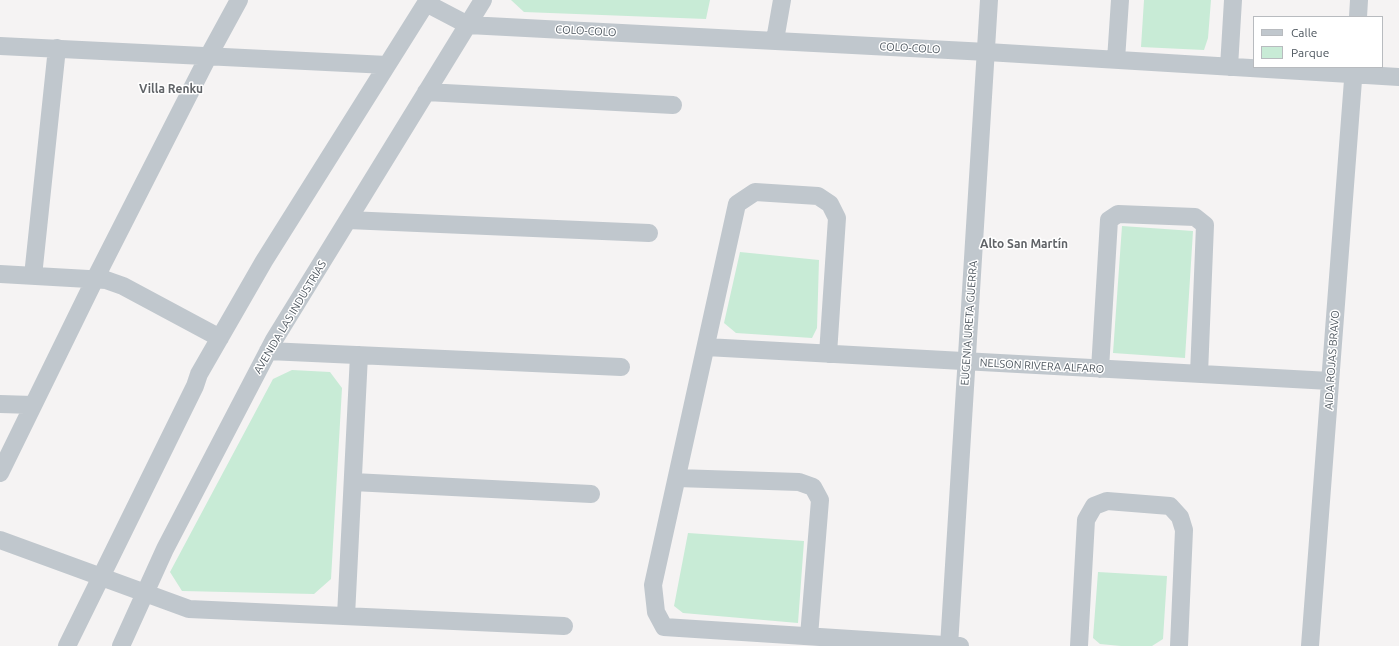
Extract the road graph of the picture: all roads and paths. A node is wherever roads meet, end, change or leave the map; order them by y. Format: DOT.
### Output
graph roads {
  1 [pos="239,0"];
  2 [pos="483,0"];
  3 [pos="782,0"];
  4 [pos="989,0"];
  5 [pos="1120,0"];
  6 [pos="1233,0"];
  7 [pos="1359,0"];
  8 [pos="427,2"];
  9 [pos="1358,16"];
  10 [pos="468,25"];
  11 [pos="775,40"];
  12 [pos="0,46"];
  13 [pos="57,48"];
  14 [pos="987,52"];
  15 [pos="209,55"];
  16 [pos="1116,60"];
  17 [pos="387,65"];
  18 [pos="1229,67"];
  19 [pos="1253,68"];
  20 [pos="1260,68"];
  21 [pos="1354,71"];
  22 [pos="1399,77"];
  23 [pos="426,92"];
  24 [pos="673,105"];
  25 [pos="348,220"];
  26 [pos="649,233"];
  27 [pos="0,274"];
  28 [pos="33,276"];
  29 [pos="95,279"];
  30 [pos="220,338"];
  31 [pos="706,347"];
  32 [pos="268,351"];
  33 [pos="828,354"];
  34 [pos="359,355"];
  35 [pos="966,362"];
  36 [pos="621,367"];
  37 [pos="1100,369"];
  38 [pos="1199,374"];
  39 [pos="1330,381"];
  40 [pos="0,404"];
  41 [pos="33,405"];
  42 [pos="2,464"];
  43 [pos="677,478"];
  44 [pos="353,482"];
  45 [pos="591,494"];
  46 [pos="0,540"];
  47 [pos="101,577"];
  48 [pos="145,593"];
  49 [pos="346,616"];
  50 [pos="564,626"];
  51 [pos="809,636"];
  52 [pos="68,646"];
  53 [pos="120,646"];
  54 [pos="953,646"];
  55 [pos="1079,646"];
  56 [pos="1179,646"];
  57 [pos="1310,646"];
  1 -- 15 [label="street"];
  2 -- 10 [label="street, AVENIDA LAS INDUSTRIAS"];
  3 -- 11 [label="street"];
  4 -- 14 [label="street, EUGENIA URETA GUERRA"];
  5 -- 16 [label="street"];
  6 -- 18 [label="street"];
  7 -- 9 [label="street"];
  8 -- 10 [label="street, COLO-COLO"];
  8 -- 17 [label="street"];
  10 -- 11 [label="street, COLO-COLO"];
  10 -- 23 [label="street, AVENIDA LAS INDUSTRIAS"];
  11 -- 14 [label="street, COLO-COLO"];
  12 -- 13 [label="street"];
  13 -- 15 [label="street"];
  13 -- 28 [label="street"];
  14 -- 16 [label="street, COLO-COLO"];
  14 -- 35 [label="street, EUGENIA URETA GUERRA"];
  15 -- 17 [label="street"];
  15 -- 29 [label="street"];
  16 -- 18 [label="street, COLO-COLO"];
  17 -- 30 [label="street"];
  18 -- 19 [label="street, COLO-COLO"];
  20 -- 21 [label="street, COLO-COLO"];
  21 -- 22 [label="street, COLO-COLO"];
  21 -- 39 [label="street, AIDA ROJAS BRAVO"];
  23 -- 24 [label="street"];
  23 -- 25 [label="street, AVENIDA LAS INDUSTRIAS"];
  25 -- 26 [label="street"];
  25 -- 32 [label="street, AVENIDA LAS INDUSTRIAS"];
  27 -- 28 [label="street"];
  28 -- 29 [label="street"];
  29 -- 30 [label="street"];
  29 -- 41 [label="street"];
  30 -- 47 [label="street"];
  31 -- 33 [label="street, NELSON RIVERA ALFARO"];
  31 -- 33 [label="street"];
  31 -- 43 [label="street"];
  32 -- 34 [label="street"];
  32 -- 48 [label="street, AVENIDA LAS INDUSTRIAS"];
  33 -- 35 [label="street, NELSON RIVERA ALFARO"];
  34 -- 36 [label="street"];
  34 -- 44 [label="street"];
  35 -- 37 [label="street, NELSON RIVERA ALFARO"];
  35 -- 54 [label="street, EUGENIA URETA GUERRA"];
  37 -- 38 [label="street, NELSON RIVERA ALFARO"];
  37 -- 38 [label="street"];
  38 -- 39 [label="street, NELSON RIVERA ALFARO"];
  39 -- 57 [label="street, AIDA ROJAS BRAVO"];
  40 -- 41 [label="street"];
  41 -- 42 [label="street"];
  43 -- 51 [label="street"];
  43 -- 51 [label="street"];
  44 -- 45 [label="street"];
  44 -- 49 [label="street"];
  46 -- 47 [label="street"];
  47 -- 48 [label="street"];
  47 -- 52 [label="street"];
  48 -- 49 [label="street"];
  48 -- 53 [label="street, AVENIDA LAS INDUSTRIAS"];
  49 -- 50 [label="street"];
  51 -- 54 [label="street"];
  55 -- 56 [label="street"];
}
